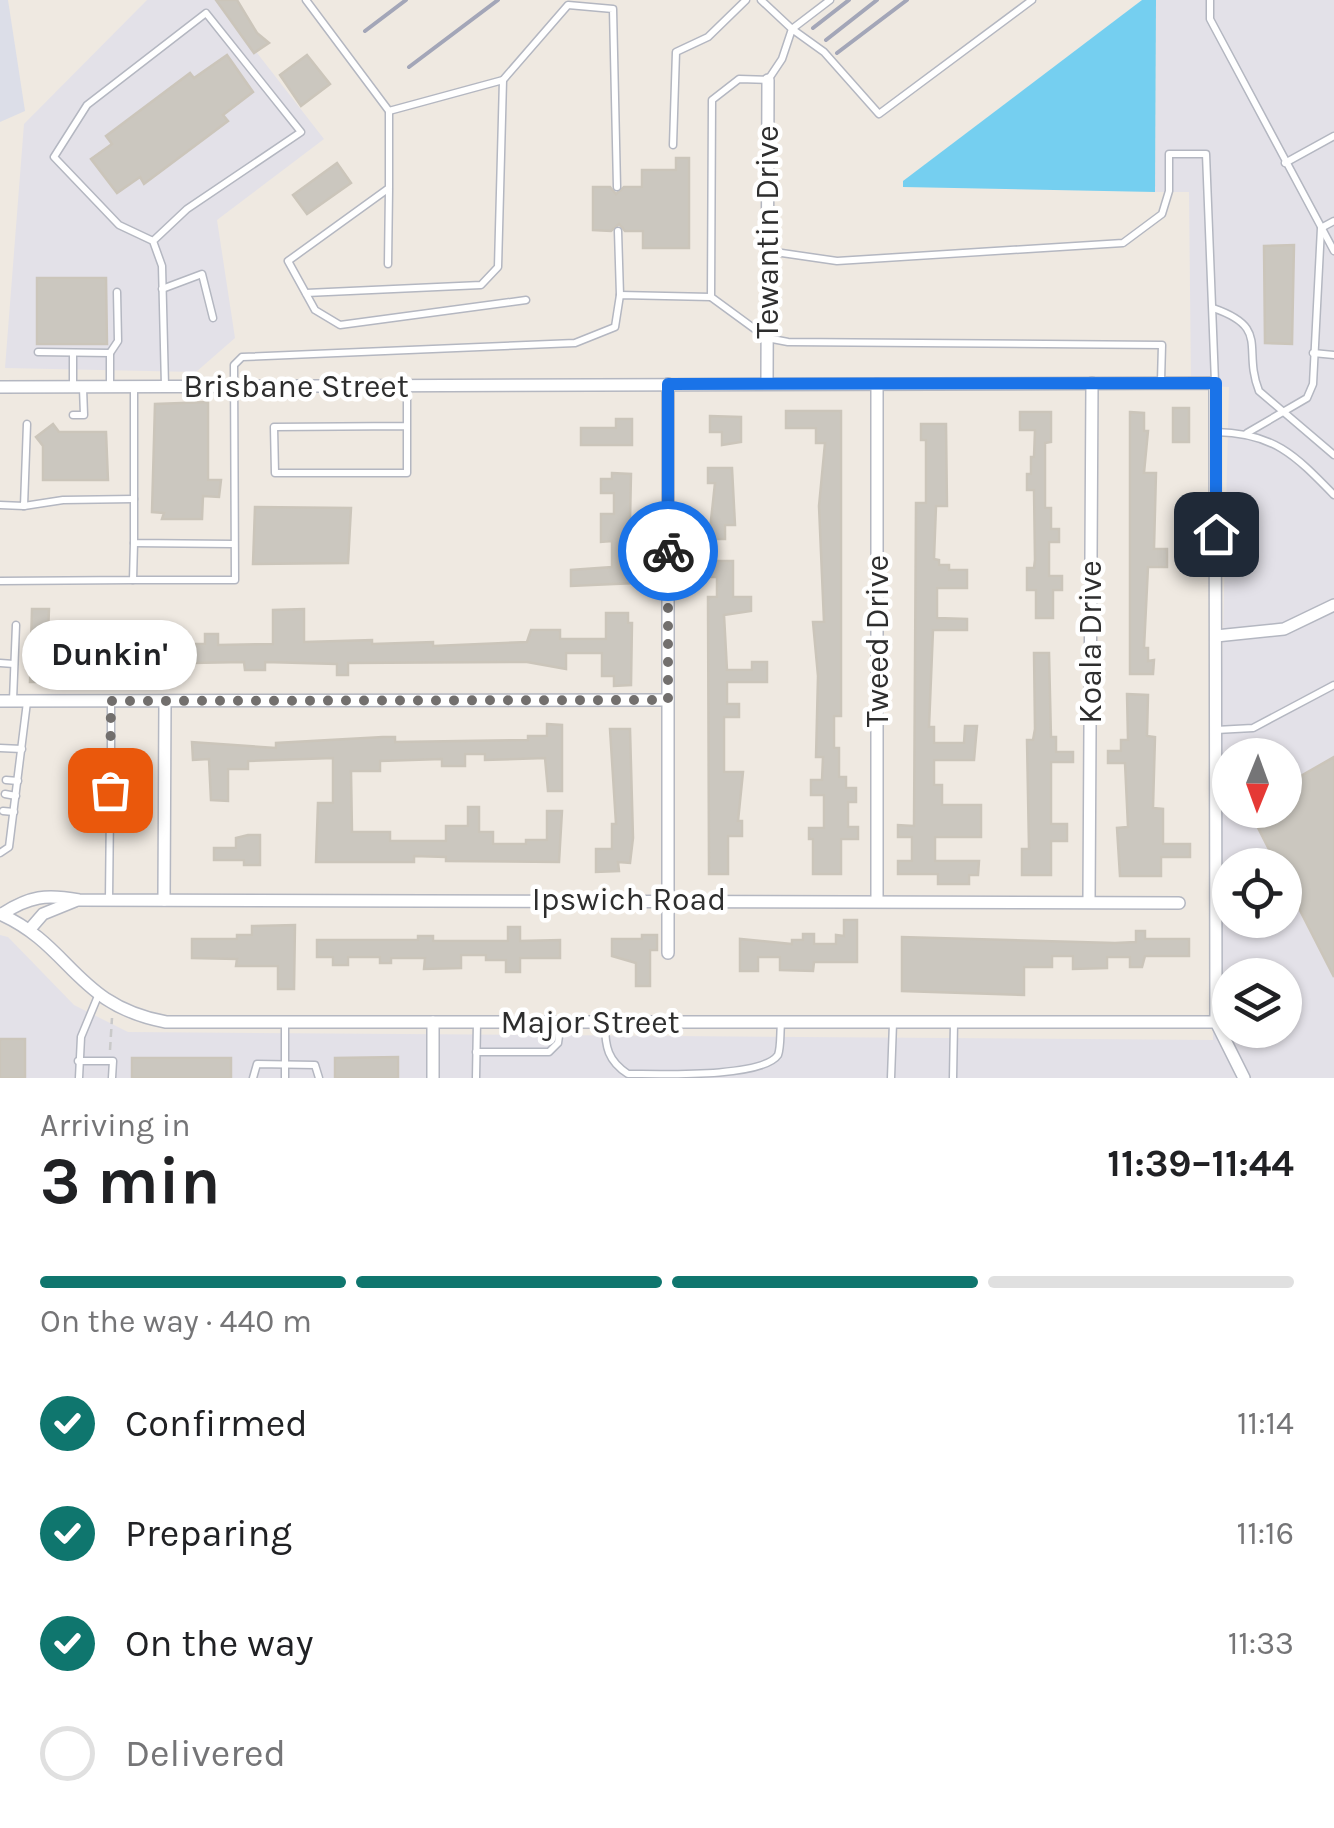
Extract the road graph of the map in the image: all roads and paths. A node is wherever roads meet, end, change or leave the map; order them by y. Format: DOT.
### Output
graph roads {
  1 [pos="306,0"];
  2 [pos="746,0"];
  3 [pos="760,0"];
  4 [pos="830,0"];
  5 [pos="1032,0"];
  6 [pos="1210,0"];
  7 [pos="572,3"];
  8 [pos="792,29"];
  9 [pos="503,80"];
  10 [pos="768,80"];
  11 [pos="389,111"];
  12 [pos="1334,136"];
  13 [pos="673,145"];
  14 [pos="1285,163"];
  15 [pos="618,187"];
  16 [pos="389,188"];
  17 [pos="1334,221"];
  18 [pos="1322,228"];
  19 [pos="618,230"];
  20 [pos="153,241"];
  21 [pos="1334,251"];
  22 [pos="768,252"];
  23 [pos="388,264"];
  24 [pos="162,288"];
  25 [pos="117,292"];
  26 [pos="306,294"];
  27 [pos="620,295"];
  28 [pos="711,297"];
  29 [pos="526,300"];
  30 [pos="1213,308"];
  31 [pos="212,318"];
  32 [pos="767,338"];
  33 [pos="38,352"];
  34 [pos="73,353"];
  35 [pos="110,353"];
  36 [pos="1313,353"];
  37 [pos="1334,355"];
  38 [pos="1092,383"];
  39 [pos="1160,383"];
  40 [pos="1216,383"];
  41 [pos="668,384"];
  42 [pos="766,384"];
  43 [pos="878,384"];
  44 [pos="406,385"];
  45 [pos="134,386"];
  46 [pos="164,386"];
  47 [pos="234,386"];
  48 [pos="78,387"];
  49 [pos="110,387"];
  50 [pos="0,388"];
  51 [pos="1282,412"];
  52 [pos="73,415"];
  53 [pos="84,415"];
  54 [pos="96,415"];
  55 [pos="28,424"];
  56 [pos="406,426"];
  57 [pos="1216,432"];
  58 [pos="1247,432"];
  59 [pos="1334,455"];
  60 [pos="1334,495"];
  61 [pos="134,499"];
  62 [pos="0,505"];
  63 [pos="24,506"];
  64 [pos="134,542"];
  65 [pos="232,544"];
  66 [pos="133,580"];
  67 [pos="0,582"];
  68 [pos="1334,604"];
  69 [pos="16,625"];
  70 [pos="1216,636"];
  71 [pos="0,663"];
  72 [pos="14,664"];
  73 [pos="1334,686"];
  74 [pos="668,700"];
  75 [pos="7,701"];
  76 [pos="27,701"];
  77 [pos="111,701"];
  78 [pos="165,701"];
  79 [pos="1216,730"];
  80 [pos="0,748"];
  81 [pos="22,749"];
  82 [pos="6,780"];
  83 [pos="18,781"];
  84 [pos="110,790"];
  85 [pos="5,794"];
  86 [pos="16,796"];
  87 [pos="110,808"];
  88 [pos="4,811"];
  89 [pos="14,812"];
  90 [pos="1,829"];
  91 [pos="11,830"];
  92 [pos="0,853"];
  93 [pos="668,899"];
  94 [pos="877,899"];
  95 [pos="79,900"];
  96 [pos="109,900"];
  97 [pos="164,900"];
  98 [pos="1089,902"];
  99 [pos="1179,902"];
  100 [pos="1,914"];
  101 [pos="30,929"];
  102 [pos="668,953"];
  103 [pos="1216,958"];
  104 [pos="98,996"];
  105 [pos="114,1007"];
  106 [pos="285,1022"];
  107 [pos="433,1022"];
  108 [pos="476,1022"];
  109 [pos="561,1022"];
  110 [pos="605,1022"];
  111 [pos="782,1022"];
  112 [pos="1212,1022"];
  113 [pos="893,1023"];
  114 [pos="954,1023"];
  115 [pos="1229,1048"];
  116 [pos="476,1052"];
  117 [pos="78,1061"];
  118 [pos="110,1061"];
  119 [pos="285,1064"];
  120 [pos="79,1078"];
  121 [pos="112,1078"];
  122 [pos="253,1078"];
  123 [pos="285,1078"];
  124 [pos="320,1078"];
  125 [pos="433,1078"];
  126 [pos="476,1078"];
  127 [pos="890,1078"];
  128 [pos="953,1078"];
  129 [pos="1244,1078"];
  1 -- 11 [label="lane"];
  2 -- 13 [label="lane"];
  3 -- 8 [label="lane"];
  4 -- 8 [label="lane"];
  5 -- 8 [label="lane"];
  6 -- 14 [label="lane"];
  7 -- 9 [label="lane"];
  7 -- 15 [label="lane"];
  8 -- 10 [label="lane"];
  9 -- 11 [label="lane"];
  9 -- 26 [label="lane"];
  10 -- 22 [label="street, Tewantin Drive"];
  10 -- 28 [label="lane"];
  11 -- 16 [label="lane"];
  12 -- 14 [label="lane"];
  14 -- 18 [label="lane"];
  16 -- 23 [label="lane"];
  16 -- 26 [label="lane"];
  17 -- 18 [label="lane"];
  18 -- 21 [label="lane"];
  18 -- 36 [label="lane"];
  19 -- 27 [label="lane"];
  20 -- 20 [label="lane"];
  20 -- 24 [label="lane"];
  22 -- 30 [label="lane"];
  22 -- 32 [label="street, Tewantin Drive"];
  24 -- 31 [label="lane"];
  24 -- 46 [label="lane"];
  25 -- 35 [label="lane"];
  26 -- 29 [label="lane"];
  27 -- 28 [label="lane"];
  27 -- 47 [label="lane"];
  28 -- 32 [label="lane"];
  30 -- 40 [label="lane"];
  30 -- 51 [label="lane"];
  32 -- 39 [label="lane"];
  32 -- 42 [label="street, Tewantin Drive"];
  33 -- 34 [label="lane"];
  34 -- 35 [label="lane"];
  34 -- 48 [label="lane"];
  35 -- 49 [label="lane"];
  36 -- 37 [label="lane"];
  36 -- 51 [label="lane"];
  38 -- 39 [label="street, Brisbane Street"];
  38 -- 43 [label="street, Brisbane Street"];
  38 -- 98 [label="street, Koala Drive"];
  39 -- 40 [label="street, Brisbane Street"];
  40 -- 57 [label="street"];
  41 -- 42 [label="street, Brisbane Street"];
  41 -- 44 [label="street, Brisbane Street"];
  41 -- 74 [label="street"];
  42 -- 43 [label="street, Brisbane Street"];
  43 -- 94 [label="street, Tweed Drive"];
  44 -- 47 [label="street, Brisbane Street"];
  44 -- 56 [label="lane"];
  45 -- 46 [label="street, Brisbane Street"];
  45 -- 49 [label="street, Brisbane Street"];
  45 -- 61 [label="lane"];
  46 -- 47 [label="street, Brisbane Street"];
  47 -- 65 [label="lane"];
  48 -- 49 [label="street, Brisbane Street"];
  48 -- 50 [label="street, Brisbane Street"];
  48 -- 53 [label="lane"];
  51 -- 58 [label="lane"];
  51 -- 59 [label="lane"];
  52 -- 53 [label="lane"];
  53 -- 54 [label="lane"];
  55 -- 63 [label="lane"];
  56 -- 56 [label="lane"];
  57 -- 58 [label="lane"];
  57 -- 70 [label="street"];
  58 -- 60 [label="lane"];
  61 -- 63 [label="lane"];
  61 -- 64 [label="lane"];
  62 -- 63 [label="lane"];
  64 -- 65 [label="lane"];
  64 -- 66 [label="lane"];
  65 -- 66 [label="lane"];
  66 -- 67 [label="lane"];
  68 -- 70 [label="street"];
  69 -- 72 [label="lane"];
  70 -- 79 [label="street"];
  71 -- 72 [label="lane"];
  72 -- 75 [label="lane"];
  73 -- 79 [label="lane"];
  74 -- 78 [label="street"];
  74 -- 93 [label="street"];
  75 -- 76 [label="street"];
  76 -- 77 [label="street"];
  76 -- 81 [label="lane"];
  77 -- 78 [label="street"];
  77 -- 84 [label="lane"];
  78 -- 97 [label="street"];
  79 -- 103 [label="street"];
  80 -- 81 [label="lane"];
  81 -- 83 [label="lane"];
  82 -- 83 [label="lane"];
  83 -- 86 [label="lane"];
  85 -- 86 [label="lane"];
  86 -- 89 [label="lane"];
  87 -- 96 [label="lane"];
  88 -- 89 [label="lane"];
  89 -- 91 [label="lane"];
  90 -- 91 [label="lane"];
  91 -- 92 [label="lane"];
  93 -- 94 [label="street, Ipswich Road"];
  93 -- 97 [label="street, Ipswich Road"];
  93 -- 102 [label="street"];
  94 -- 98 [label="street, Ipswich Road"];
  95 -- 96 [label="street, Ipswich Road"];
  95 -- 100 [label="street, Ipswich Road"];
  95 -- 101 [label="street, Ipswich Road"];
  96 -- 97 [label="street, Ipswich Road"];
  98 -- 99 [label="street, Ipswich Road"];
  100 -- 101 [label="street, Major Street"];
  101 -- 104 [label="street, Major Street"];
  104 -- 105 [label="street, Major Street"];
  104 -- 117 [label="lane"];
  105 -- 106 [label="street, Major Street"];
  105 -- 118 [label="path"];
  106 -- 107 [label="street, Major Street"];
  106 -- 119 [label="lane"];
  107 -- 108 [label="street, Major Street"];
  107 -- 125 [label="street"];
  108 -- 109 [label="street, Major Street"];
  108 -- 116 [label="lane"];
  109 -- 110 [label="street, Major Street"];
  109 -- 116 [label="lane"];
  110 -- 111 [label="street, Major Street"];
  110 -- 111 [label="lane"];
  111 -- 113 [label="street, Major Street"];
  112 -- 114 [label="street, Major Street"];
  113 -- 114 [label="street, Major Street"];
  113 -- 127 [label="lane"];
  114 -- 128 [label="lane"];
  115 -- 129 [label="street"];
  116 -- 126 [label="lane"];
  117 -- 118 [label="lane"];
  117 -- 120 [label="lane"];
  118 -- 121 [label="lane"];
  119 -- 122 [label="lane"];
  119 -- 123 [label="lane"];
  119 -- 124 [label="lane"];
}
